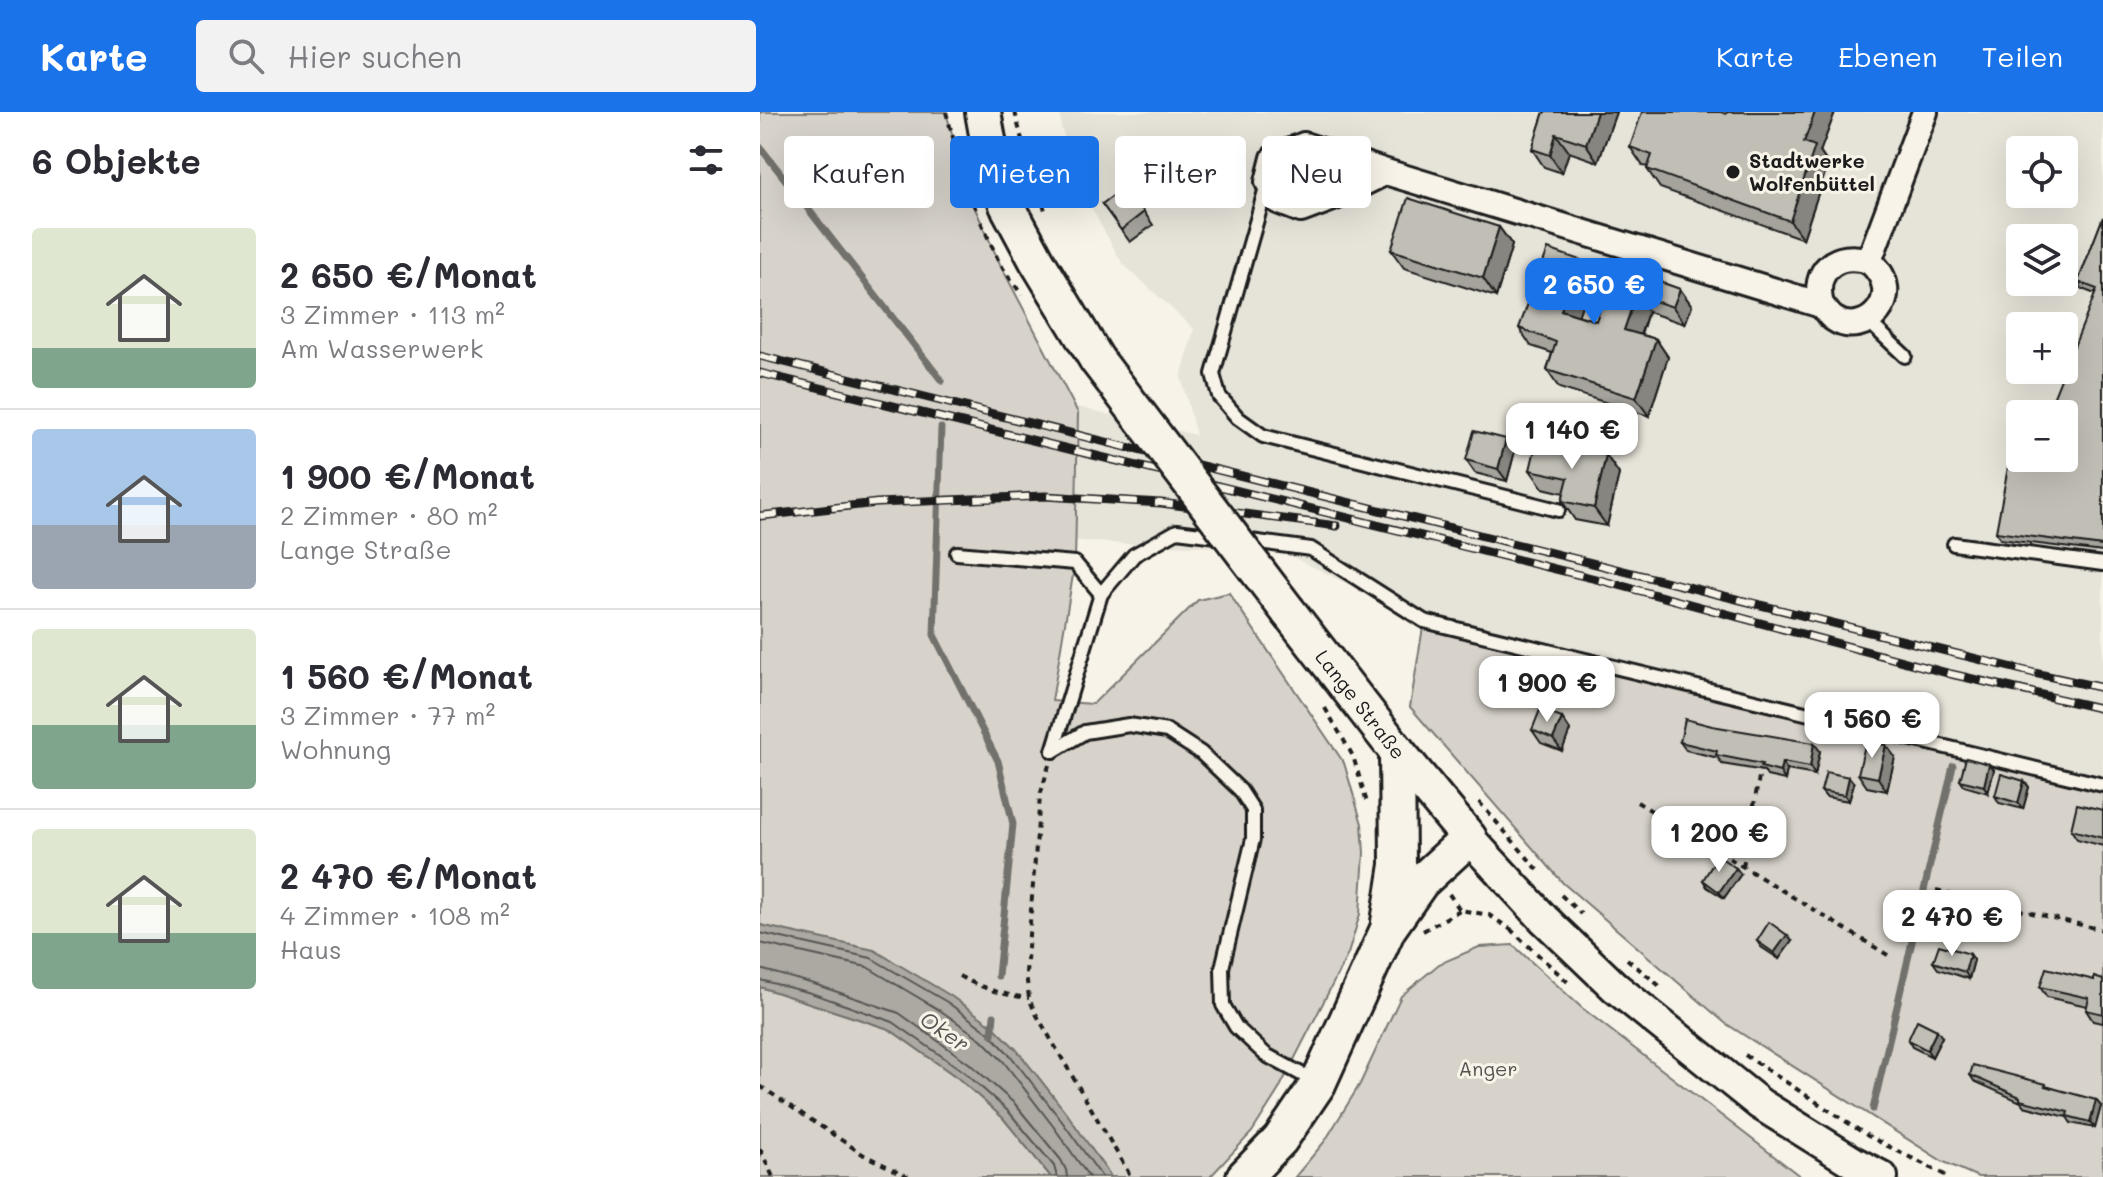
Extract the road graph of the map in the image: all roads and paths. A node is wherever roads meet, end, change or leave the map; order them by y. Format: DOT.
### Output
graph roads {
  1 [pos="983,112"];
  2 [pos="1015,112"];
  3 [pos="1925,112"];
  4 [pos="1371,167"];
  5 [pos="1386,172"];
  6 [pos="1371,179"];
  7 [pos="1262,203"];
  8 [pos="1049,219"];
  9 [pos="1869,261"];
  10 [pos="1821,305"];
  11 [pos="1868,321"];
  12 [pos="1905,356"];
  13 [pos="1558,510"];
  14 [pos="1954,544"];
  15 [pos="957,553"];
  16 [pos="2103,564"];
  17 [pos="1101,594"];
  18 [pos="1318,697"];
  19 [pos="1053,751"];
  20 [pos="1397,751"];
  21 [pos="1762,764"];
  22 [pos="2103,785"];
  23 [pos="1637,802"];
  24 [pos="1369,811"];
  25 [pos="1469,838"];
  26 [pos="1743,866"];
  27 [pos="1433,870"];
  28 [pos="1936,890"];
  29 [pos="1532,906"];
  30 [pos="1583,916"];
  31 [pos="1388,929"];
  32 [pos="2103,930"];
  33 [pos="1625,957"];
  34 [pos="1891,957"];
  35 [pos="959,976"];
  36 [pos="1661,987"];
  37 [pos="1029,998"];
  38 [pos="1734,1047"];
  39 [pos="1318,1084"];
  40 [pos="760,1086"];
  41 [pos="760,1149"];
  42 [pos="773,1177"];
  43 [pos="909,1177"];
  44 [pos="1131,1177"];
  45 [pos="1244,1177"];
  46 [pos="1882,1177"];
  47 [pos="1949,1177"];
  1 -- 20 [label="main road, Lange Straße, bridge"];
  2 -- 8 [label="path"];
  3 -- 9 [label="street"];
  4 -- 5 [label="street"];
  5 -- 6 [label="street"];
  5 -- 10 [label="street"];
  7 -- 13 [label="lane"];
  9 -- 10 [label="street"];
  9 -- 11 [label="street"];
  10 -- 11 [label="street"];
  11 -- 12 [label="lane"];
  14 -- 16 [label="lane"];
  15 -- 17 [label="lane"];
  17 -- 19 [label="lane"];
  17 -- 22 [label="lane"];
  18 -- 24 [label="path"];
  19 -- 37 [label="path"];
  19 -- 39 [label="lane"];
  20 -- 25 [label="main road, Lange Straße"];
  20 -- 31 [label="main road"];
  21 -- 26 [label="path"];
  23 -- 26 [label="path"];
  25 -- 27 [label="main road"];
  25 -- 29 [label="street, Lange Straße"];
  26 -- 34 [label="path"];
  27 -- 29 [label="path"];
  27 -- 31 [label="main road"];
  28 -- 32 [label="path"];
  29 -- 30 [label="path"];
  29 -- 46 [label="street, Lange Straße"];
  31 -- 39 [label="main road"];
  33 -- 36 [label="path"];
  35 -- 37 [label="path"];
  37 -- 44 [label="path"];
  38 -- 47 [label="path"];
  39 -- 45 [label="main road"];
  40 -- 43 [label="path"];
  41 -- 42 [label="path"];
}
